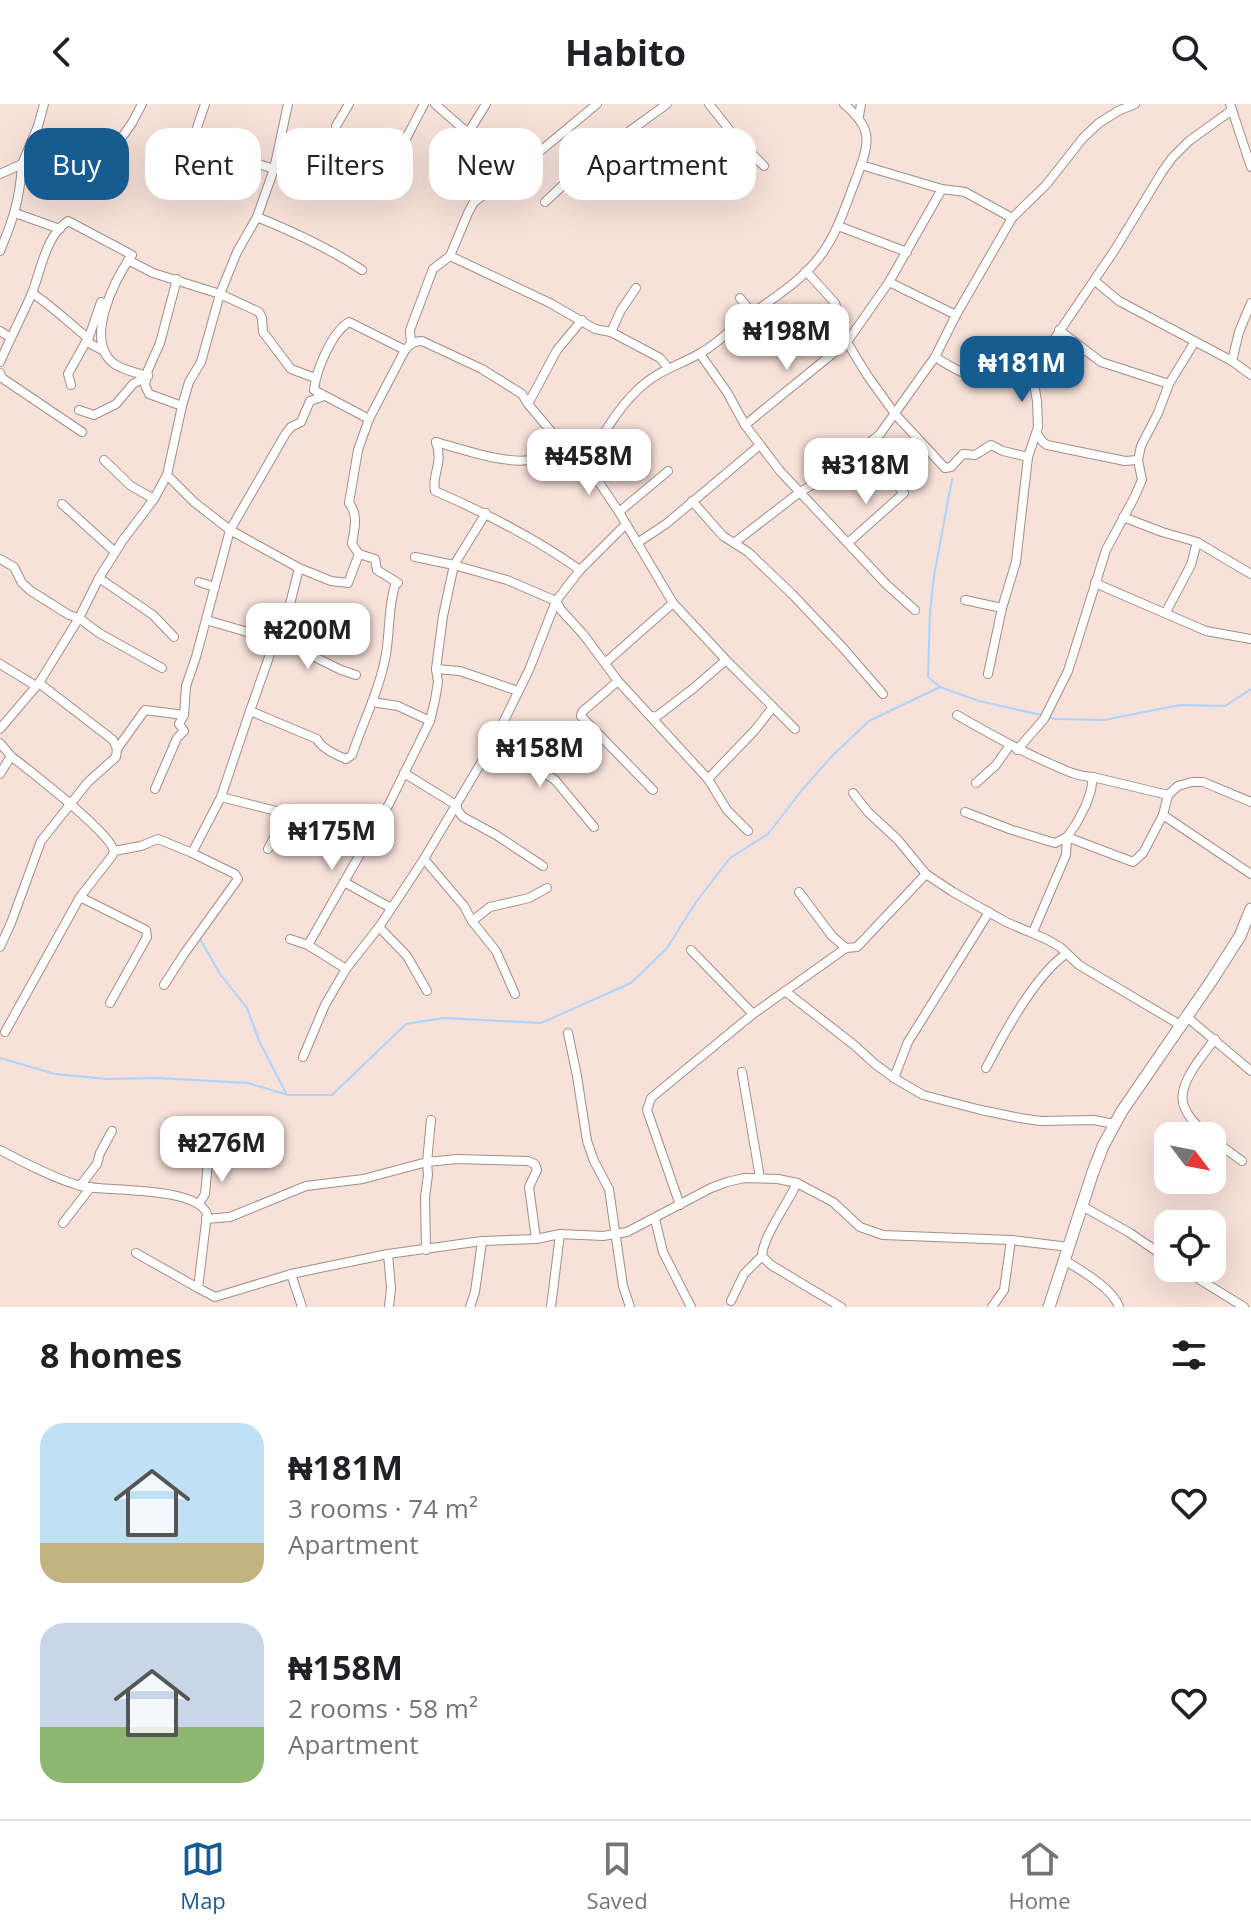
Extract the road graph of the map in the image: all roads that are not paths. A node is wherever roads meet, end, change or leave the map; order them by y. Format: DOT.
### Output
graph roads {
  1 [pos="44,104"];
  2 [pos="142,104"];
  3 [pos="205,104"];
  4 [pos="288,104"];
  5 [pos="349,104"];
  6 [pos="424,104"];
  7 [pos="435,104"];
  8 [pos="486,104"];
  9 [pos="597,104"];
  10 [pos="667,104"];
  11 [pos="844,104"];
  12 [pos="861,104"];
  13 [pos="1135,104"];
  14 [pos="715,106"];
  15 [pos="1231,107"];
  16 [pos="859,116"];
  17 [pos="336,126"];
  18 [pos="128,128"];
  19 [pos="198,128"];
  20 [pos="412,128"];
  21 [pos="729,128"];
  22 [pos="756,158"];
  23 [pos="22,164"];
  24 [pos="261,165"];
  25 [pos="861,165"];
  26 [pos="764,166"];
  27 [pos="1251,167"];
  28 [pos="274,169"];
  29 [pos="0,174"];
  30 [pos="942,189"];
  31 [pos="545,202"];
  32 [pos="15,213"];
  33 [pos="257,217"];
  34 [pos="1012,218"];
  35 [pos="838,226"];
  36 [pos="60,229"];
  37 [pos="0,251"];
  38 [pos="907,252"];
  39 [pos="450,256"];
  40 [pos="128,260"];
  41 [pos="362,270"];
  42 [pos="806,271"];
  43 [pos="177,279"];
  44 [pos="1095,281"];
  45 [pos="889,282"];
  46 [pos="636,288"];
  47 [pos="32,293"];
  48 [pos="110,294"];
  49 [pos="220,294"];
  50 [pos="740,298"];
  51 [pos="1251,303"];
  52 [pos="752,313"];
  53 [pos="956,315"];
  54 [pos="582,320"];
  55 [pos="1059,330"];
  56 [pos="0,331"];
  57 [pos="611,332"];
  58 [pos="11,338"];
  59 [pos="88,338"];
  60 [pos="847,342"];
  61 [pos="1194,343"];
  62 [pos="408,347"];
  63 [pos="104,351"];
  64 [pos="700,354"];
  65 [pos="935,357"];
  66 [pos="1232,361"];
  67 [pos="0,362"];
  68 [pos="668,368"];
  69 [pos="1032,372"];
  70 [pos="0,373"];
  71 [pos="1251,375"];
  72 [pos="148,376"];
  73 [pos="315,378"];
  74 [pos="1169,384"];
  75 [pos="71,385"];
  76 [pos="324,396"];
  77 [pos="528,404"];
  78 [pos="182,406"];
  79 [pos="79,410"];
  80 [pos="895,414"];
  81 [pos="369,419"];
  82 [pos="745,425"];
  83 [pos="82,432"];
  84 [pos="1037,434"];
  85 [pos="560,442"];
  86 [pos="760,445"];
  87 [pos="864,448"];
  88 [pos="1028,457"];
  89 [pos="104,460"];
  90 [pos="1138,460"];
  91 [pos="586,463"];
  92 [pos="668,471"];
  93 [pos="167,475"];
  94 [pos="800,492"];
  95 [pos="154,499"];
  96 [pos="692,501"];
  97 [pos="62,504"];
  98 [pos="619,512"];
  99 [pos="486,513"];
  100 [pos="1123,517"];
  101 [pos="626,524"];
  102 [pos="230,530"];
  103 [pos="849,542"];
  104 [pos="1197,542"];
  105 [pos="637,543"];
  106 [pos="734,543"];
  107 [pos="115,552"];
  108 [pos="359,554"];
  109 [pos="415,557"];
  110 [pos="0,559"];
  111 [pos="454,565"];
  112 [pos="299,568"];
  113 [pos="580,570"];
  114 [pos="1251,574"];
  115 [pos="99,578"];
  116 [pos="199,582"];
  117 [pos="1095,583"];
  118 [pos="215,587"];
  119 [pos="965,600"];
  120 [pos="556,601"];
  121 [pos="673,603"];
  122 [pos="1002,608"];
  123 [pos="915,610"];
  124 [pos="1166,612"];
  125 [pos="79,618"];
  126 [pos="206,620"];
  127 [pos="174,637"];
  128 [pos="275,639"];
  129 [pos="1251,639"];
  130 [pos="726,660"];
  131 [pos="605,663"];
  132 [pos="0,664"];
  133 [pos="162,668"];
  134 [pos="436,669"];
  135 [pos="988,674"];
  136 [pos="356,675"];
  137 [pos="618,681"];
  138 [pos="37,684"];
  139 [pos="518,691"];
  140 [pos="883,694"];
  141 [pos="372,702"];
  142 [pos="773,707"];
  143 [pos="250,711"];
  144 [pos="184,715"];
  145 [pos="957,715"];
  146 [pos="652,716"];
  147 [pos="430,721"];
  148 [pos="0,729"];
  149 [pos="795,729"];
  150 [pos="494,741"];
  151 [pos="0,743"];
  152 [pos="1014,747"];
  153 [pos="117,749"];
  154 [pos="11,756"];
  155 [pos="404,773"];
  156 [pos="0,774"];
  157 [pos="1093,777"];
  158 [pos="708,779"];
  159 [pos="976,783"];
  160 [pos="155,789"];
  161 [pos="653,790"];
  162 [pos="853,793"];
  163 [pos="1168,795"];
  164 [pos="221,797"];
  165 [pos="1251,802"];
  166 [pos="69,805"];
  167 [pos="456,805"];
  168 [pos="965,812"];
  169 [pos="1163,815"];
  170 [pos="285,817"];
  171 [pos="310,823"];
  172 [pos="594,827"];
  173 [pos="748,831"];
  174 [pos="1067,837"];
  175 [pos="1055,843"];
  176 [pos="268,849"];
  177 [pos="114,851"];
  178 [pos="192,853"];
  179 [pos="1066,855"];
  180 [pos="424,859"];
  181 [pos="543,866"];
  182 [pos="926,874"];
  183 [pos="1251,874"];
  184 [pos="344,882"];
  185 [pos="547,888"];
  186 [pos="799,892"];
  187 [pos="80,897"];
  188 [pos="391,908"];
  189 [pos="1251,909"];
  190 [pos="989,912"];
  191 [pos="472,921"];
  192 [pos="379,927"];
  193 [pos="1033,932"];
  194 [pos="1246,936"];
  195 [pos="290,939"];
  196 [pos="308,945"];
  197 [pos="0,947"];
  198 [pos="846,948"];
  199 [pos="691,950"];
  200 [pos="1066,954"];
  201 [pos="346,969"];
  202 [pos="164,985"];
  203 [pos="427,991"];
  204 [pos="785,991"];
  205 [pos="515,994"];
  206 [pos="110,1003"];
  207 [pos="753,1014"];
  208 [pos="1185,1022"];
  209 [pos="5,1032"];
  210 [pos="568,1033"];
  211 [pos="1215,1039"];
  212 [pos="303,1057"];
  213 [pos="986,1068"];
  214 [pos="1251,1071"];
  215 [pos="742,1072"];
  216 [pos="894,1078"];
  217 [pos="431,1120"];
  218 [pos="1194,1122"];
  219 [pos="1114,1124"];
  220 [pos="112,1131"];
  221 [pos="1226,1149"];
  222 [pos="0,1150"];
  223 [pos="209,1152"];
  224 [pos="1242,1161"];
  225 [pos="427,1162"];
  226 [pos="760,1178"];
  227 [pos="797,1183"];
  228 [pos="80,1186"];
  229 [pos="91,1187"];
  230 [pos="199,1204"];
  231 [pos="680,1205"];
  232 [pos="1082,1206"];
  233 [pos="206,1219"];
  234 [pos="655,1219"];
  235 [pos="63,1223"];
  236 [pos="560,1234"];
  237 [pos="615,1234"];
  238 [pos="536,1239"];
  239 [pos="1011,1240"];
  240 [pos="482,1241"];
  241 [pos="1069,1247"];
  242 [pos="1154,1249"];
  243 [pos="426,1250"];
  244 [pos="136,1253"];
  245 [pos="388,1254"];
  246 [pos="762,1256"];
  247 [pos="1064,1260"];
  248 [pos="291,1274"];
  249 [pos="1204,1282"];
  250 [pos="198,1288"];
  251 [pos="731,1301"];
  252 [pos="302,1307"];
  253 [pos="389,1307"];
  254 [pos="470,1307"];
  255 [pos="551,1307"];
  256 [pos="630,1307"];
  257 [pos="691,1307"];
  258 [pos="841,1307"];
  259 [pos="992,1307"];
  260 [pos="1049,1307"];
  261 [pos="1119,1307"];
  262 [pos="1244,1307"];
  1 -- 23 [label="street"];
  2 -- 18 [label="street"];
  3 -- 19 [label="street"];
  4 -- 28 [label="street"];
  5 -- 17 [label="street"];
  6 -- 20 [label="street"];
  7 -- 8 [label="street"];
  9 -- 39 [label="street"];
  10 -- 31 [label="street"];
  11 -- 16 [label="street"];
  12 -- 16 [label="street"];
  13 -- 34 [label="street"];
  14 -- 21 [label="street"];
  15 -- 27 [label="street"];
  15 -- 44 [label="street"];
  16 -- 25 [label="street"];
  22 -- 26 [label="street"];
  23 -- 29 [label="street"];
  23 -- 32 [label="street"];
  24 -- 28 [label="street"];
  25 -- 30 [label="street"];
  25 -- 35 [label="street"];
  28 -- 33 [label="street"];
  30 -- 34 [label="street"];
  30 -- 38 [label="street"];
  32 -- 36 [label="street"];
  32 -- 37 [label="street"];
  33 -- 41 [label="street"];
  33 -- 49 [label="street"];
  34 -- 53 [label="street"];
  35 -- 38 [label="street"];
  35 -- 42 [label="street"];
  36 -- 40 [label="street"];
  36 -- 47 [label="street"];
  38 -- 45 [label="street"];
  39 -- 54 [label="street"];
  39 -- 62 [label="street"];
  40 -- 43 [label="street"];
  40 -- 48 [label="street"];
  42 -- 52 [label="street"];
  42 -- 60 [label="street"];
  43 -- 49 [label="street"];
  43 -- 72 [label="street"];
  44 -- 55 [label="street"];
  44 -- 61 [label="street"];
  45 -- 53 [label="street"];
  45 -- 60 [label="street"];
  46 -- 57 [label="street"];
  47 -- 58 [label="street"];
  47 -- 59 [label="street"];
  48 -- 59 [label="street"];
  48 -- 63 [label="street"];
  49 -- 73 [label="street"];
  49 -- 78 [label="street"];
  50 -- 52 [label="street"];
  51 -- 66 [label="street"];
  52 -- 64 [label="street"];
  53 -- 65 [label="street"];
  54 -- 57 [label="street"];
  54 -- 77 [label="street"];
  55 -- 69 [label="street"];
  55 -- 74 [label="street"];
  56 -- 58 [label="street"];
  57 -- 68 [label="street"];
  58 -- 67 [label="street"];
  59 -- 63 [label="street"];
  59 -- 75 [label="street"];
  60 -- 80 [label="street"];
  60 -- 82 [label="street"];
  61 -- 66 [label="street"];
  61 -- 74 [label="street"];
  62 -- 73 [label="street"];
  62 -- 77 [label="street"];
  62 -- 81 [label="street"];
  63 -- 72 [label="street"];
  64 -- 68 [label="street"];
  64 -- 82 [label="street"];
  65 -- 69 [label="street"];
  65 -- 80 [label="street"];
  66 -- 71 [label="street"];
  68 -- 91 [label="street"];
  69 -- 84 [label="street"];
  70 -- 83 [label="street"];
  72 -- 78 [label="street"];
  72 -- 79 [label="street"];
  73 -- 76 [label="street"];
  74 -- 90 [label="street"];
  76 -- 81 [label="street"];
  76 -- 102 [label="street"];
  77 -- 85 [label="street"];
  78 -- 93 [label="street"];
  80 -- 87 [label="street"];
  80 -- 88 [label="street"];
  81 -- 108 [label="street"];
  82 -- 86 [label="street"];
  84 -- 88 [label="street"];
  84 -- 90 [label="street"];
  85 -- 91 [label="street"];
  85 -- 99 [label="street"];
  86 -- 94 [label="street"];
  86 -- 96 [label="street"];
  87 -- 94 [label="street"];
  87 -- 103 [label="street"];
  88 -- 122 [label="street"];
  89 -- 95 [label="street"];
  90 -- 100 [label="street"];
  91 -- 98 [label="street"];
  92 -- 98 [label="street"];
  93 -- 95 [label="street"];
  93 -- 102 [label="street"];
  94 -- 103 [label="street"];
  94 -- 106 [label="street"];
  95 -- 107 [label="street"];
  96 -- 105 [label="street"];
  96 -- 106 [label="street"];
  97 -- 107 [label="street"];
  98 -- 101 [label="street"];
  99 -- 111 [label="street"];
  99 -- 113 [label="street"];
  100 -- 104 [label="street"];
  100 -- 117 [label="street"];
  101 -- 105 [label="street"];
  101 -- 113 [label="street"];
  102 -- 112 [label="street"];
  102 -- 118 [label="street"];
  103 -- 123 [label="street"];
  104 -- 114 [label="street"];
  104 -- 124 [label="street"];
  105 -- 121 [label="street"];
  106 -- 140 [label="street"];
  107 -- 115 [label="street"];
  108 -- 112 [label="street"];
  108 -- 141 [label="street"];
  109 -- 111 [label="street"];
  110 -- 125 [label="street"];
  111 -- 120 [label="street"];
  111 -- 134 [label="street"];
  112 -- 128 [label="street"];
  113 -- 120 [label="street"];
  115 -- 125 [label="street"];
  115 -- 127 [label="street"];
  116 -- 118 [label="street"];
  117 -- 124 [label="street"];
  117 -- 152 [label="street"];
  118 -- 126 [label="street"];
  119 -- 122 [label="street"];
  120 -- 131 [label="street"];
  120 -- 139 [label="street"];
  121 -- 130 [label="street"];
  121 -- 131 [label="street"];
  122 -- 135 [label="street"];
  124 -- 129 [label="street"];
  125 -- 133 [label="street"];
  125 -- 138 [label="street"];
  126 -- 128 [label="street"];
  126 -- 144 [label="street"];
  128 -- 136 [label="street"];
  128 -- 143 [label="street"];
  130 -- 142 [label="street"];
  130 -- 146 [label="street"];
  131 -- 137 [label="street"];
  132 -- 138 [label="street"];
  134 -- 139 [label="street"];
  134 -- 147 [label="street"];
  137 -- 146 [label="street"];
  137 -- 161 [label="street"];
  138 -- 148 [label="street"];
  138 -- 153 [label="street"];
  139 -- 150 [label="street"];
  141 -- 143 [label="street"];
  141 -- 147 [label="street"];
  142 -- 149 [label="street"];
  142 -- 158 [label="street"];
  143 -- 164 [label="street"];
  144 -- 153 [label="street"];
  144 -- 160 [label="street"];
  145 -- 152 [label="street"];
  146 -- 158 [label="street"];
  147 -- 155 [label="street"];
  150 -- 167 [label="street"];
  150 -- 172 [label="street"];
  151 -- 154 [label="street"];
  152 -- 157 [label="street"];
  152 -- 159 [label="street"];
  153 -- 166 [label="street"];
  154 -- 156 [label="street"];
  154 -- 166 [label="street"];
  155 -- 167 [label="street"];
  155 -- 184 [label="street"];
  157 -- 163 [label="street"];
  157 -- 174 [label="street"];
  158 -- 173 [label="street"];
  162 -- 182 [label="street"];
  163 -- 165 [label="street"];
  163 -- 169 [label="street"];
  164 -- 170 [label="street"];
  164 -- 178 [label="street"];
  166 -- 177 [label="street"];
  166 -- 197 [label="street"];
  167 -- 180 [label="street"];
  167 -- 181 [label="street"];
  168 -- 175 [label="street"];
  169 -- 174 [label="street"];
  169 -- 183 [label="street"];
  170 -- 171 [label="street"];
  170 -- 176 [label="street"];
  174 -- 175 [label="street"];
  174 -- 179 [label="street"];
  175 -- 179 [label="street"];
  177 -- 178 [label="street"];
  177 -- 187 [label="street"];
  178 -- 202 [label="street"];
  179 -- 193 [label="street"];
  180 -- 188 [label="street"];
  180 -- 191 [label="street"];
  182 -- 190 [label="street"];
  182 -- 198 [label="street"];
  184 -- 188 [label="street"];
  184 -- 196 [label="street"];
  185 -- 191 [label="street"];
  186 -- 198 [label="street"];
  187 -- 206 [label="street"];
  187 -- 209 [label="street"];
  188 -- 192 [label="street"];
  189 -- 194 [label="street"];
  190 -- 193 [label="street"];
  190 -- 216 [label="street"];
  191 -- 205 [label="street"];
  192 -- 201 [label="street"];
  192 -- 203 [label="street"];
  193 -- 200 [label="street"];
  194 -- 208 [label="street"];
  195 -- 196 [label="street"];
  196 -- 201 [label="street"];
  198 -- 204 [label="street"];
  199 -- 207 [label="street"];
  200 -- 208 [label="street"];
  200 -- 213 [label="street"];
  201 -- 212 [label="street"];
  204 -- 207 [label="street"];
  204 -- 216 [label="street"];
  207 -- 231 [label="street"];
  208 -- 211 [label="street"];
  208 -- 219 [label="street"];
  210 -- 237 [label="street"];
  211 -- 214 [label="street"];
  211 -- 218 [label="street"];
  215 -- 226 [label="street"];
  216 -- 219 [label="street"];
  217 -- 225 [label="street"];
  219 -- 232 [label="street"];
  220 -- 228 [label="street"];
  221 -- 224 [label="street"];
  222 -- 228 [label="street"];
  223 -- 230 [label="street"];
  225 -- 233 [label="street"];
  225 -- 238 [label="street"];
  225 -- 243 [label="street"];
  226 -- 227 [label="street"];
  226 -- 231 [label="street"];
  227 -- 239 [label="street"];
  227 -- 246 [label="street"];
  228 -- 229 [label="street"];
  229 -- 230 [label="street"];
  229 -- 235 [label="street"];
  230 -- 233 [label="street"];
  231 -- 234 [label="street"];
  232 -- 241 [label="street"];
  232 -- 242 [label="street"];
  233 -- 250 [label="street"];
  234 -- 237 [label="street"];
  234 -- 257 [label="street"];
  236 -- 237 [label="street"];
  236 -- 238 [label="street"];
  236 -- 255 [label="street"];
  237 -- 256 [label="street"];
  238 -- 240 [label="street"];
  239 -- 241 [label="street"];
  239 -- 259 [label="street"];
  240 -- 243 [label="street"];
  240 -- 254 [label="street"];
  241 -- 247 [label="street"];
  243 -- 245 [label="street"];
  244 -- 250 [label="street"];
  245 -- 248 [label="street"];
  245 -- 253 [label="street"];
  246 -- 251 [label="street"];
  246 -- 258 [label="street"];
  247 -- 260 [label="street"];
  247 -- 261 [label="street"];
  248 -- 250 [label="street"];
  248 -- 252 [label="street"];
  249 -- 262 [label="street"];
}
